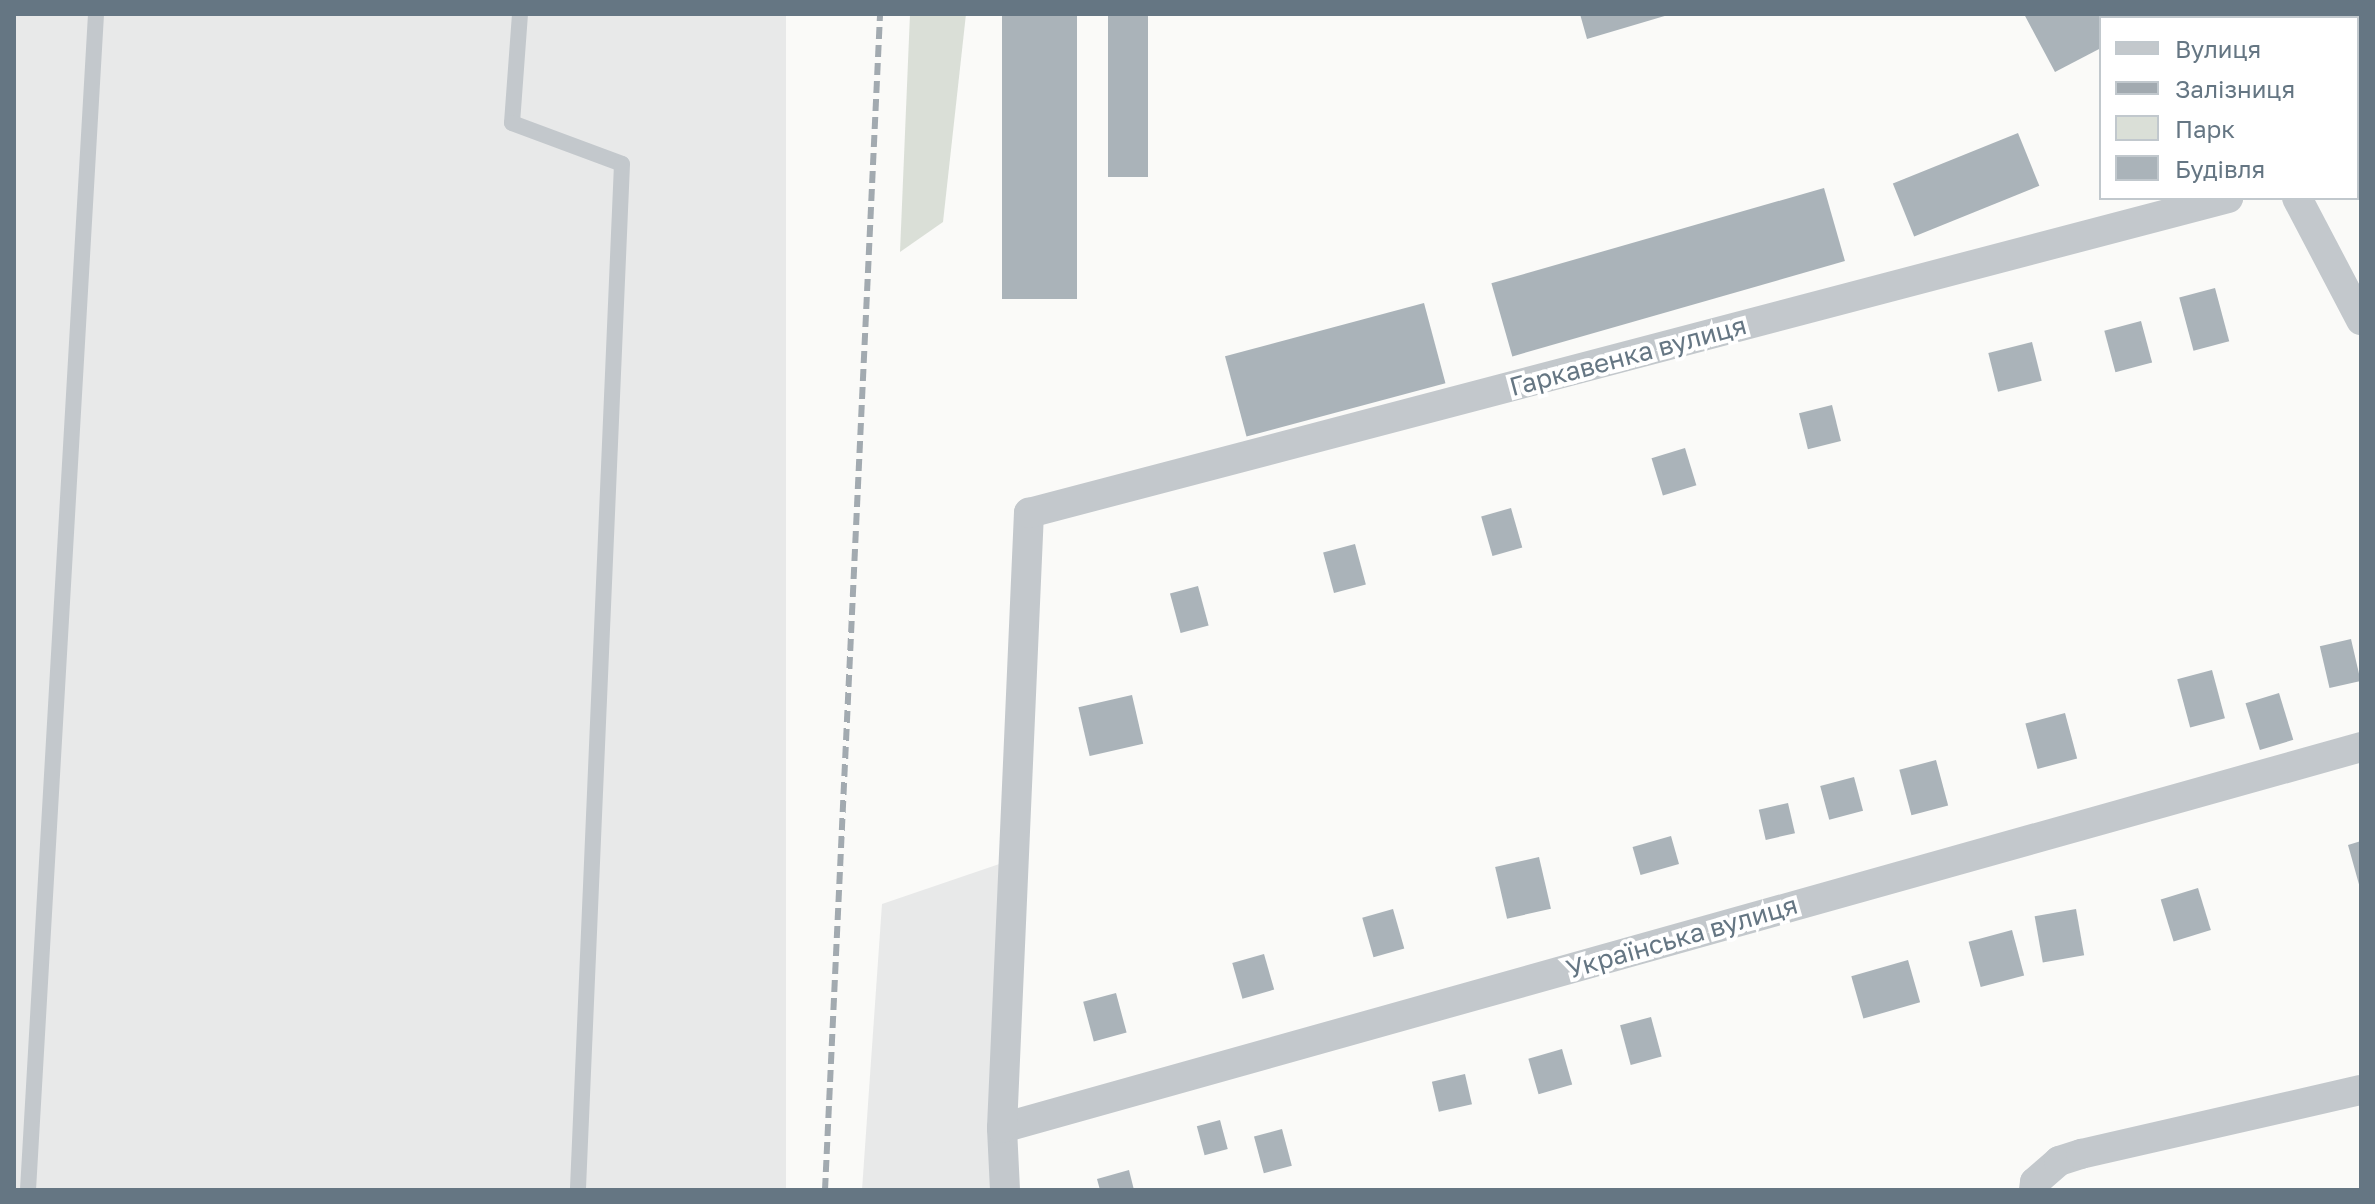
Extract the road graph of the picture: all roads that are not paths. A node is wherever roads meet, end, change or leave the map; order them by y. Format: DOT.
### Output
graph roads {
  1 [pos="96,14"];
  2 [pos="520,14"];
  3 [pos="2220,200"];
  4 [pos="2298,200"];
  5 [pos="2361,320"];
  6 [pos="2361,747"];
  7 [pos="2361,1090"];
  8 [pos="1002,1128"];
  9 [pos="28,1190"];
  10 [pos="578,1190"];
  11 [pos="1005,1190"];
  12 [pos="2034,1190"];
  1 -- 9 [label="lane"];
  2 -- 10 [label="lane"];
  3 -- 8 [label="street, Гаркавенка вулиця"];
  4 -- 5 [label="street"];
  6 -- 8 [label="street, Українська вулиця"];
  7 -- 12 [label="street"];
  8 -- 11 [label="street"];
}
